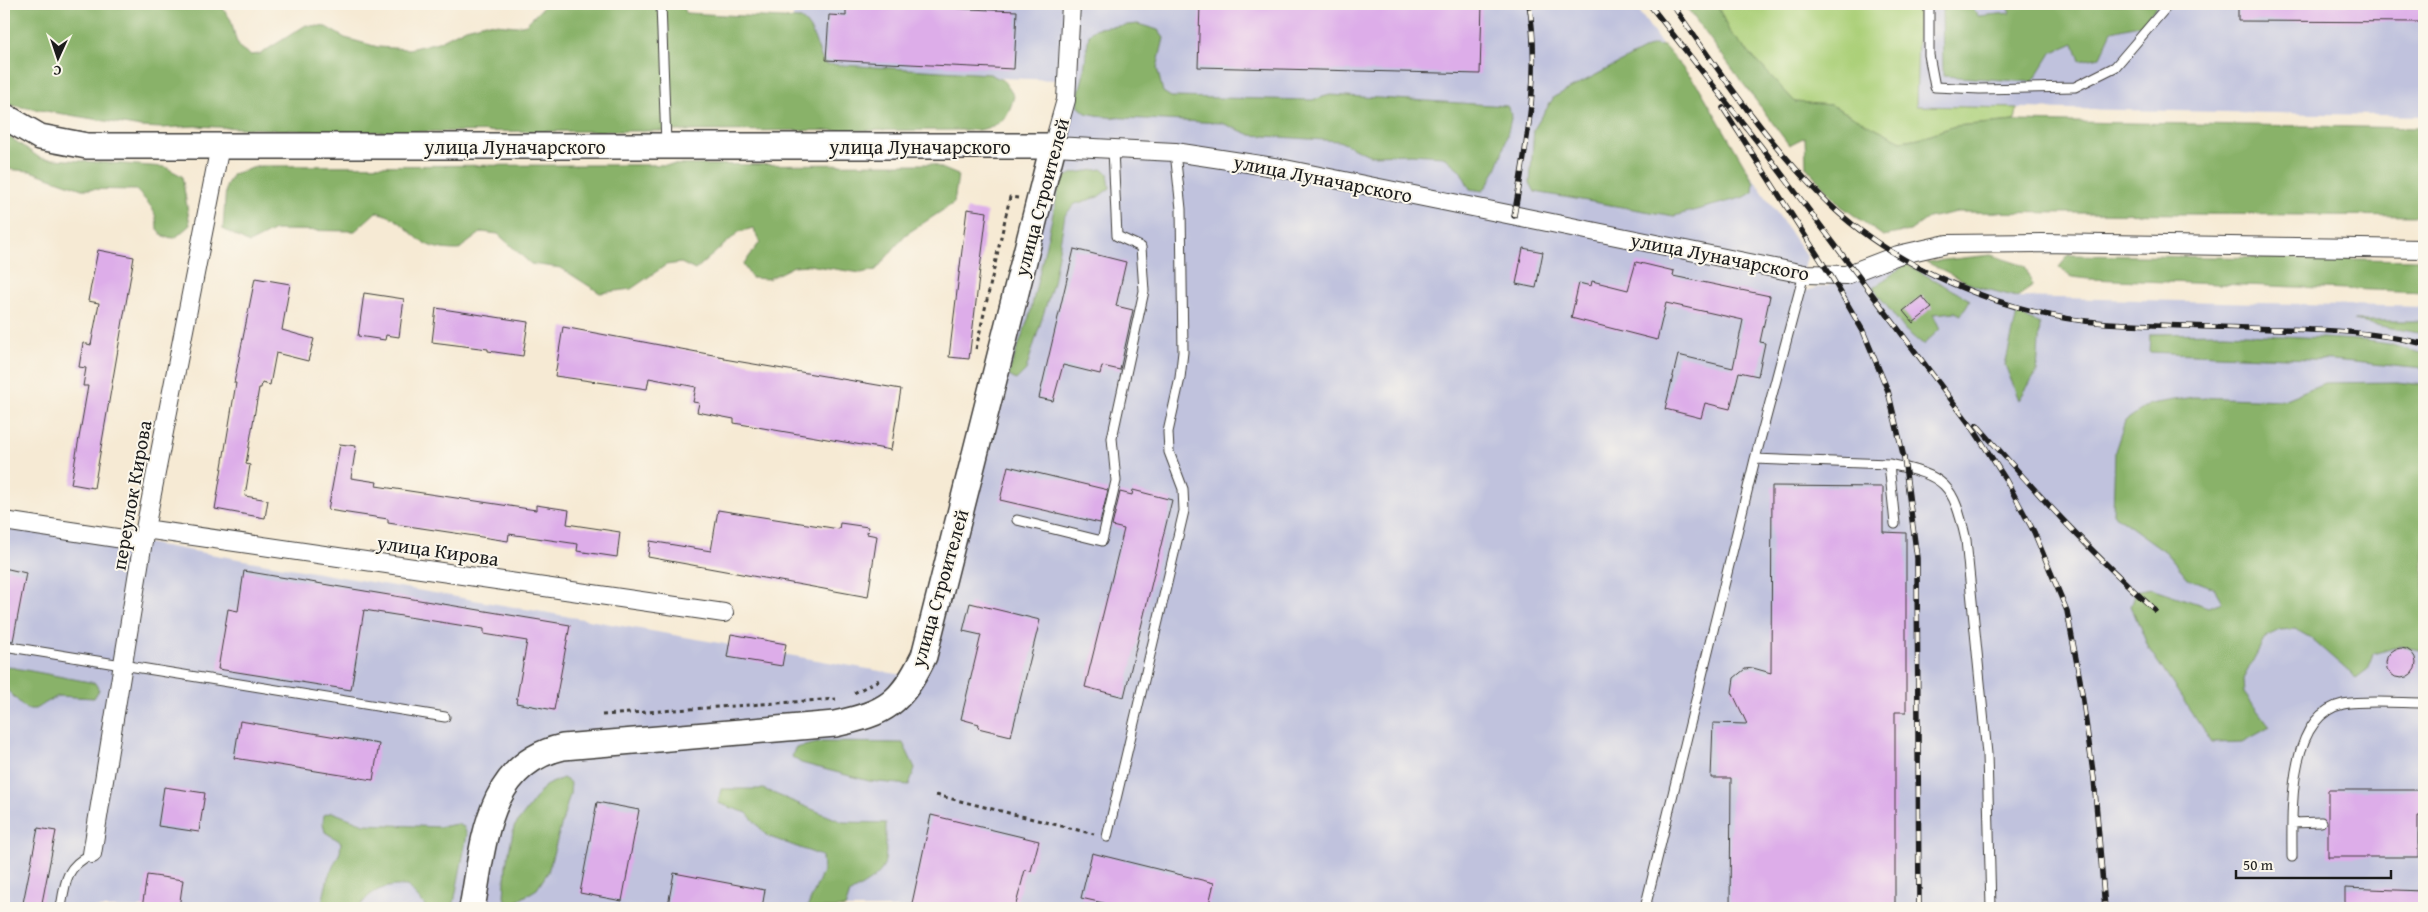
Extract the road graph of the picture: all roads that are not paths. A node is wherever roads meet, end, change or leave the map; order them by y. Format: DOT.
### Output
graph roads {
  1 [pos="661,4"];
  2 [pos="1070,4"];
  3 [pos="1929,4"];
  4 [pos="2169,4"];
  5 [pos="4,116"];
  6 [pos="220,146"];
  7 [pos="667,146"];
  8 [pos="1053,146"];
  9 [pos="1113,150"];
  10 [pos="1175,152"];
  11 [pos="2424,249"];
  12 [pos="1804,274"];
  13 [pos="1755,459"];
  14 [pos="1889,464"];
  15 [pos="1017,520"];
  16 [pos="4,521"];
  17 [pos="1895,524"];
  18 [pos="144,535"];
  19 [pos="724,613"];
  20 [pos="4,646"];
  21 [pos="123,665"];
  22 [pos="2424,703"];
  23 [pos="445,717"];
  24 [pos="2321,822"];
  25 [pos="2292,823"];
  26 [pos="1107,837"];
  27 [pos="92,854"];
  28 [pos="2292,857"];
  29 [pos="61,908"];
  30 [pos="472,908"];
  31 [pos="1645,908"];
  32 [pos="1991,908"];
  1 -- 7 [label="lane"];
  2 -- 8 [label="street, улица Строителей"];
  3 -- 4 [label="lane"];
  5 -- 6 [label="main road, улица Луначарского"];
  6 -- 7 [label="main road, улица Луначарского"];
  6 -- 18 [label="street, переулок Кирова"];
  7 -- 8 [label="main road, улица Луначарского"];
  8 -- 9 [label="street, улица Луначарского"];
  8 -- 30 [label="main road, улица Строителей"];
  9 -- 10 [label="street, улица Луначарского"];
  9 -- 15 [label="lane"];
  10 -- 12 [label="street, улица Луначарского"];
  10 -- 26 [label="lane"];
  11 -- 12 [label="street, улица Луначарского"];
  12 -- 13 [label="lane"];
  13 -- 14 [label="lane"];
  13 -- 31 [label="lane"];
  14 -- 17 [label="lane"];
  14 -- 32 [label="lane"];
  16 -- 18 [label="street, улица Кирова"];
  18 -- 19 [label="street, улица Кирова"];
  18 -- 21 [label="street, переулок Кирова"];
  20 -- 21 [label="lane"];
  21 -- 23 [label="lane"];
  21 -- 27 [label="street, переулок Кирова"];
  22 -- 25 [label="lane"];
  24 -- 25 [label="lane"];
  25 -- 28 [label="lane"];
  27 -- 29 [label="lane"];
}
